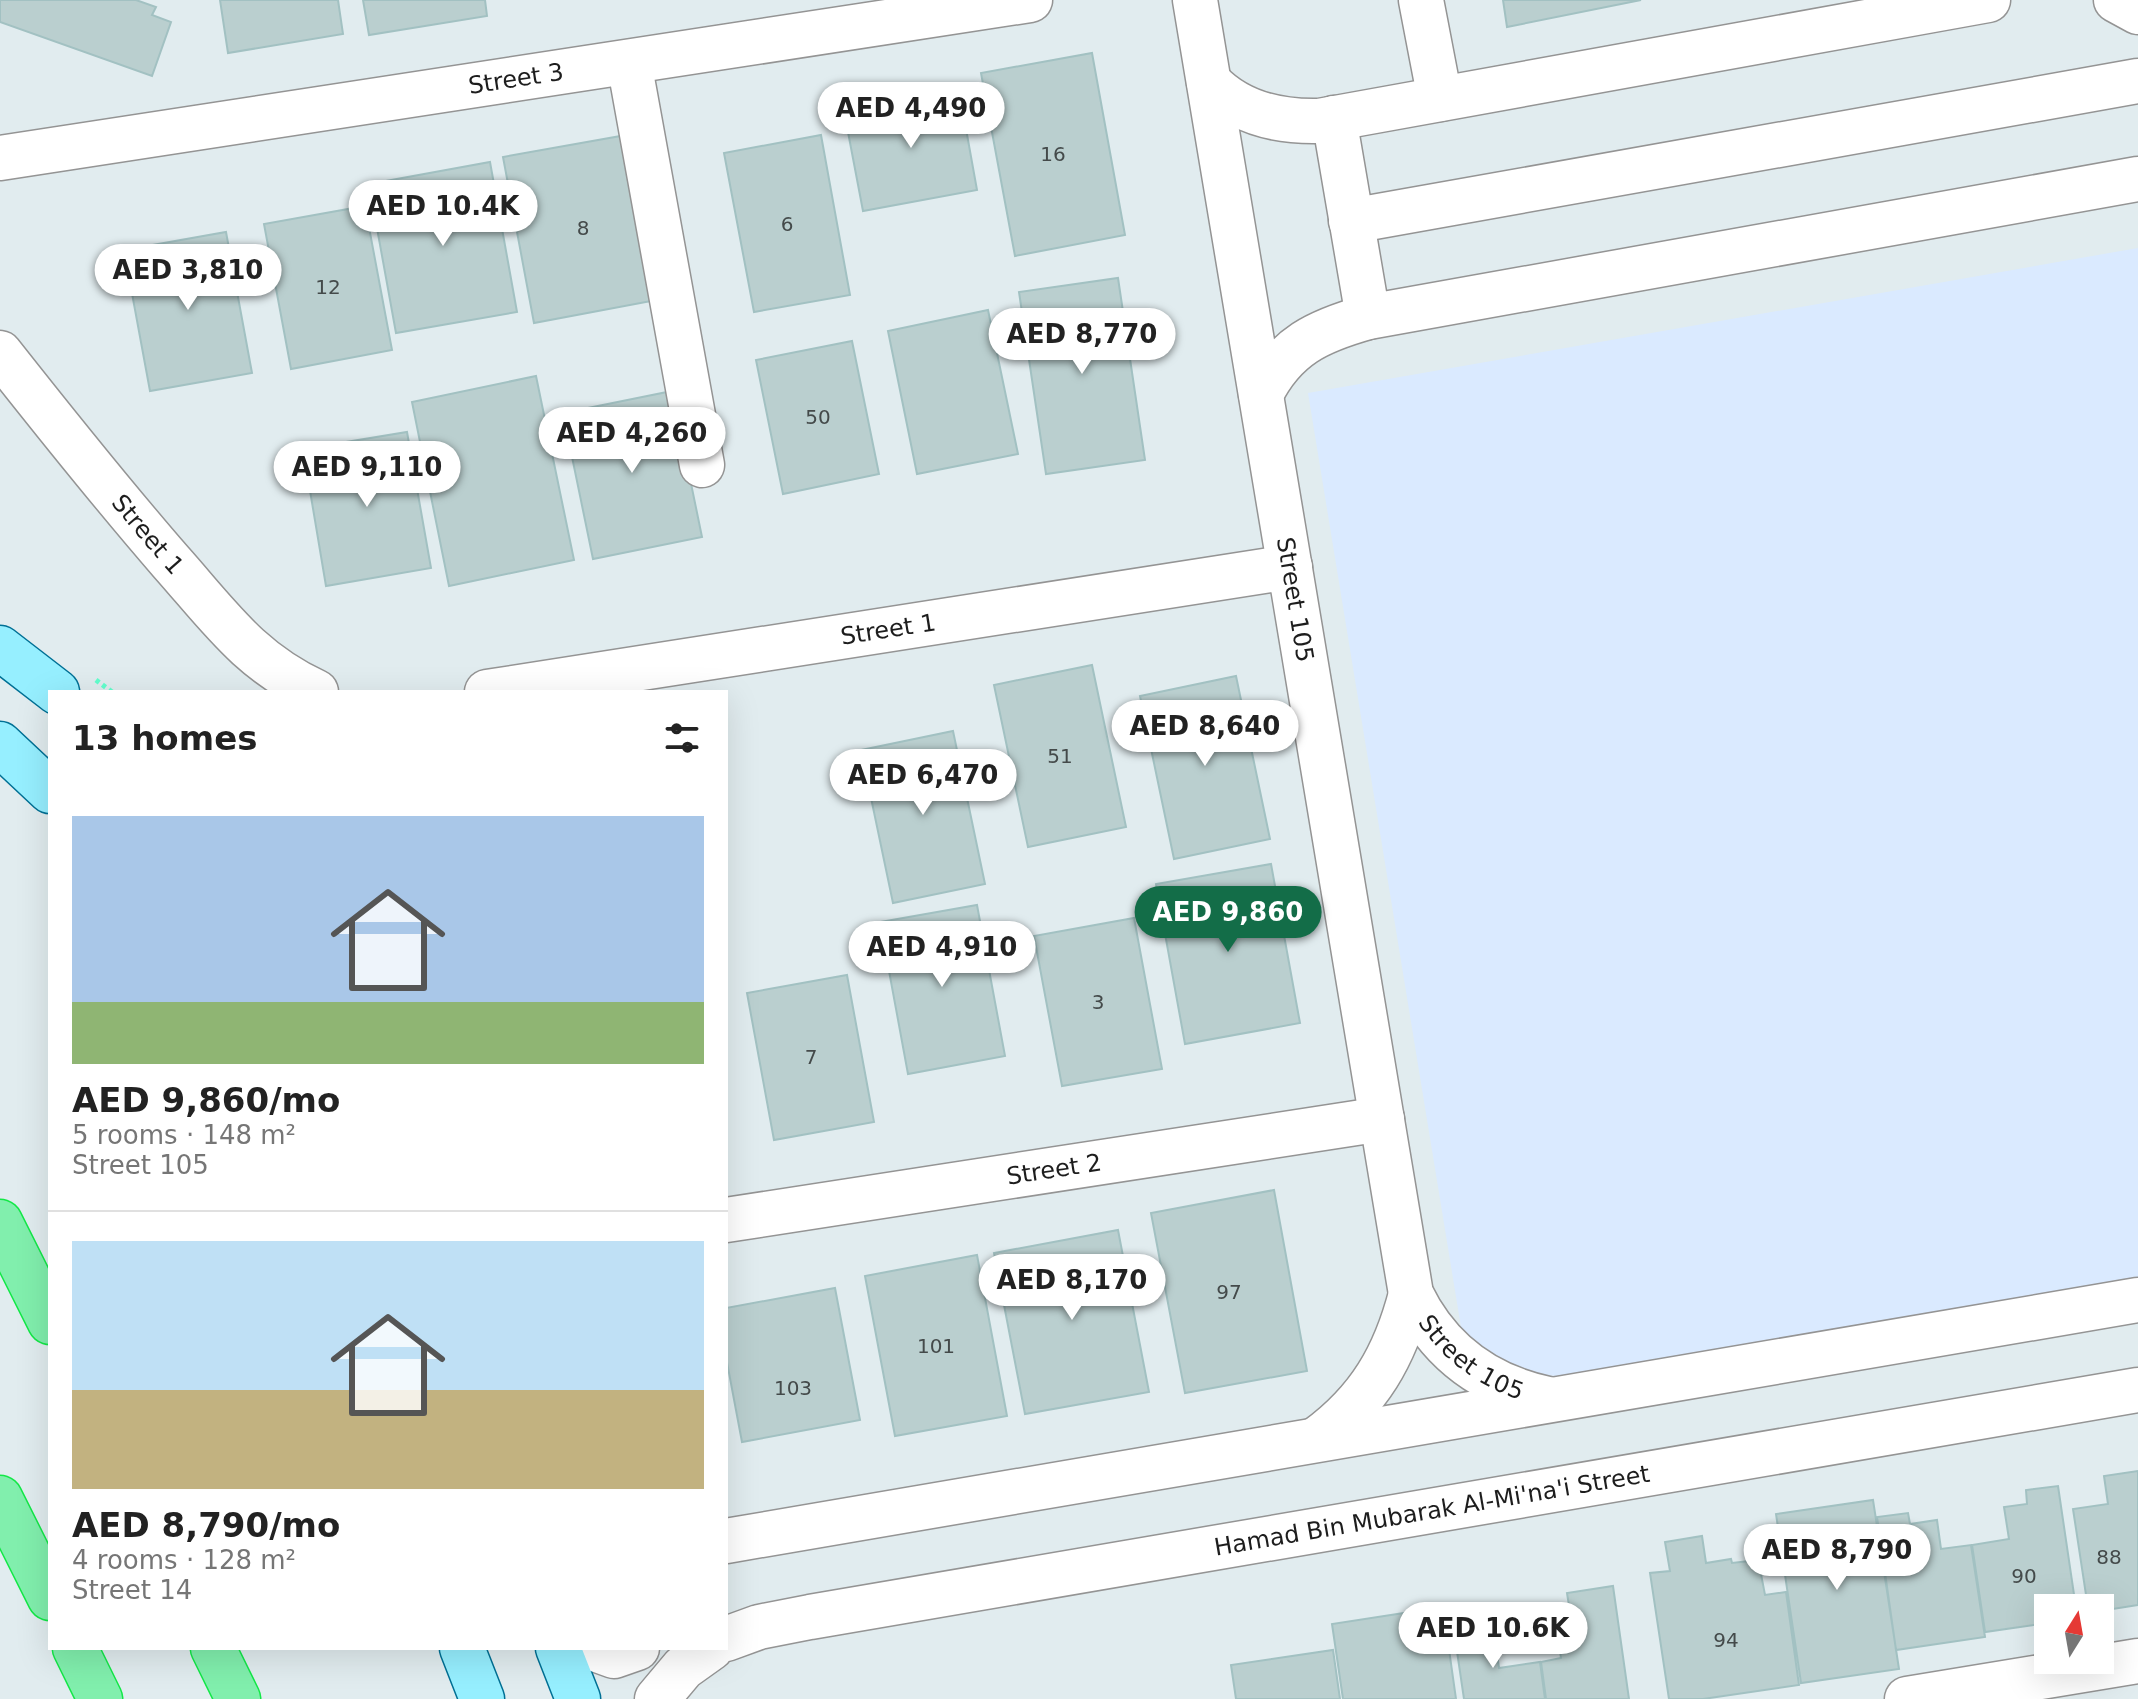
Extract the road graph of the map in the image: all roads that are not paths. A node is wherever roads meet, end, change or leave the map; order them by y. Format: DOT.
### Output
graph roads {
  1 [pos="1030,0"];
  2 [pos="1195,0"];
  3 [pos="1421,0"];
  4 [pos="1442,0"];
  5 [pos="1988,0"];
  6 [pos="2116,0"];
  7 [pos="2138,12"];
  8 [pos="629,62"];
  9 [pos="2138,81"];
  10 [pos="1209,82"];
  11 [pos="1451,97"];
  12 [pos="1334,118"];
  13 [pos="0,158"];
  14 [pos="2138,179"];
  15 [pos="1351,221"];
  16 [pos="1368,317"];
  17 [pos="0,353"];
  18 [pos="1261,394"];
  19 [pos="702,465"];
  20 [pos="1290,567"];
  21 [pos="0,648"];
  22 [pos="54,690"];
  23 [pos="309,690"];
  24 [pos="500,690"];
  25 [pos="0,744"];
  26 [pos="48,789"];
  27 [pos="1382,1119"];
  28 [pos="728,1220"];
  29 [pos="0,1222"];
  30 [pos="1411,1294"];
  31 [pos="2138,1300"];
  32 [pos="48,1318"];
  33 [pos="2138,1390"];
  34 [pos="1548,1399"];
  35 [pos="1316,1440"];
  36 [pos="0,1498"];
  37 [pos="738,1531"];
  38 [pos="728,1555"];
  39 [pos="48,1594"];
  40 [pos="810,1617"];
  41 [pos="728,1619"];
  42 [pos="728,1638"];
  43 [pos="76,1650"];
  44 [pos="214,1650"];
  45 [pos="463,1650"];
  46 [pos="559,1650"];
  47 [pos="598,1650"];
  48 [pos="631,1650"];
  49 [pos="708,1650"];
  50 [pos="2138,1661"];
  51 [pos="100,1699"];
  52 [pos="238,1699"];
  53 [pos="482,1699"];
  54 [pos="578,1699"];
  55 [pos="657,1699"];
  56 [pos="1907,1699"];
  1 -- 8 [label="street, Street 3"];
  2 -- 10 [label="street, Street 105"];
  3 -- 11 [label="street"];
  4 -- 11 [label="street"];
  5 -- 11 [label="street"];
  6 -- 7 [label="street"];
  8 -- 13 [label="street, Street 3"];
  8 -- 19 [label="street"];
  9 -- 15 [label="street"];
  10 -- 12 [label="street"];
  10 -- 18 [label="street, Street 105"];
  11 -- 12 [label="street"];
  12 -- 15 [label="street"];
  14 -- 16 [label="street"];
  15 -- 16 [label="street"];
  16 -- 18 [label="street"];
  17 -- 23 [label="street, Street 1"];
  18 -- 20 [label="street, Street 105"];
  20 -- 24 [label="street, Street 1"];
  20 -- 27 [label="street, Street 105"];
  21 -- 22 [label="main road"];
  25 -- 26 [label="main road"];
  27 -- 28 [label="street, Street 2"];
  27 -- 30 [label="street, Street 105"];
  29 -- 32 [label="highway"];
  30 -- 34 [label="street, Street 105"];
  30 -- 35 [label="street, Street 105"];
  31 -- 34 [label="street"];
  33 -- 40 [label="street, Hamad Bin Mubarak Al-Mi'na'i Street"];
  34 -- 35 [label="street"];
  35 -- 37 [label="street"];
  36 -- 39 [label="highway"];
  37 -- 38 [label="street"];
  40 -- 41 [label="street"];
  40 -- 42 [label="street, Hamad Bin Mubarak Al-Mi'na'i Street"];
  43 -- 51 [label="highway"];
  44 -- 52 [label="highway"];
  45 -- 53 [label="main road"];
  46 -- 54 [label="main road"];
  47 -- 48 [label="street"];
  49 -- 55 [label="street"];
  50 -- 56 [label="street"];
}
